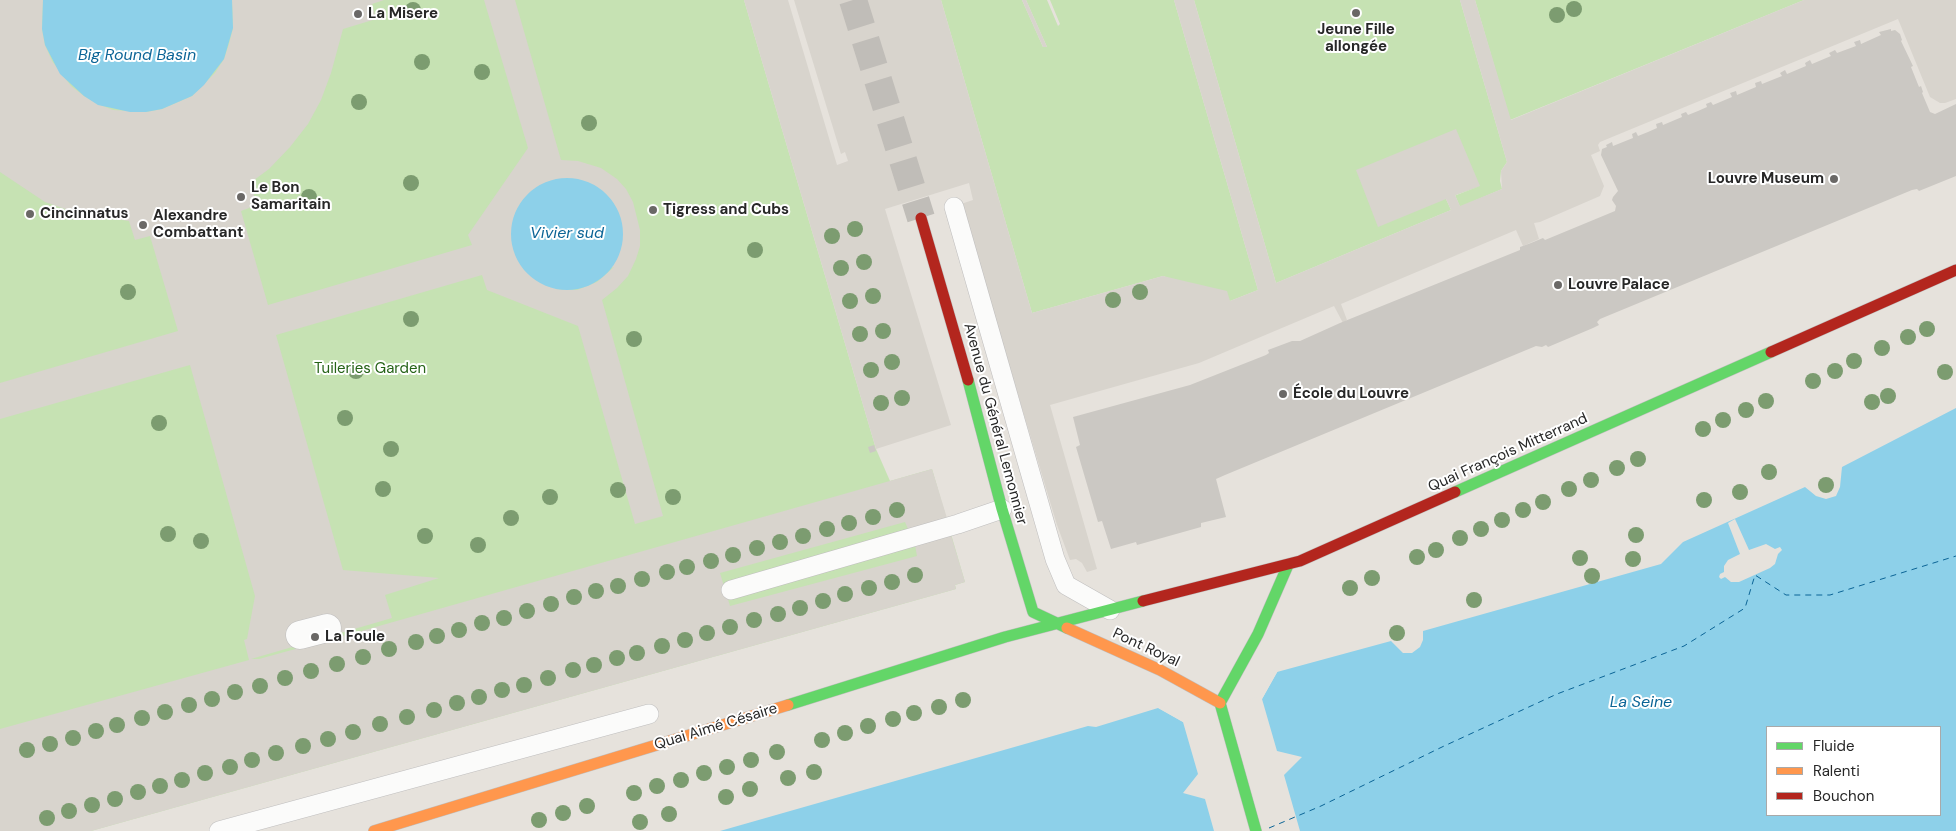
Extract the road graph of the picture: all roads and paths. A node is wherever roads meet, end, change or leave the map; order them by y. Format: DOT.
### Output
graph roads {
  1 [pos="954,207"];
  2 [pos="921,218"];
  3 [pos="1956,270"];
  4 [pos="1002,509"];
  5 [pos="1288,565"];
  6 [pos="730,590"];
  7 [pos="1110,610"];
  8 [pos="1057,624"];
  9 [pos="1220,703"];
  10 [pos="649,714"];
  11 [pos="219,831"];
  12 [pos="374,831"];
  13 [pos="1256,831"];
  1 -- 7 [label="lane"];
  2 -- 4 [label="main road, Avenue du Général Lemonnier"];
  3 -- 5 [label="main road, Quai François Mitterrand"];
  4 -- 6 [label="lane"];
  4 -- 8 [label="main road, Avenue du Général Lemonnier"];
  5 -- 7 [label="main road, Quai François Mitterrand"];
  5 -- 9 [label="main road"];
  7 -- 8 [label="main road, Quai François Mitterrand"];
  8 -- 9 [label="main road, Pont Royal"];
  8 -- 12 [label="main road, Quai Aimé Césaire"];
  9 -- 13 [label="main road"];
  10 -- 11 [label="lane"];
}
